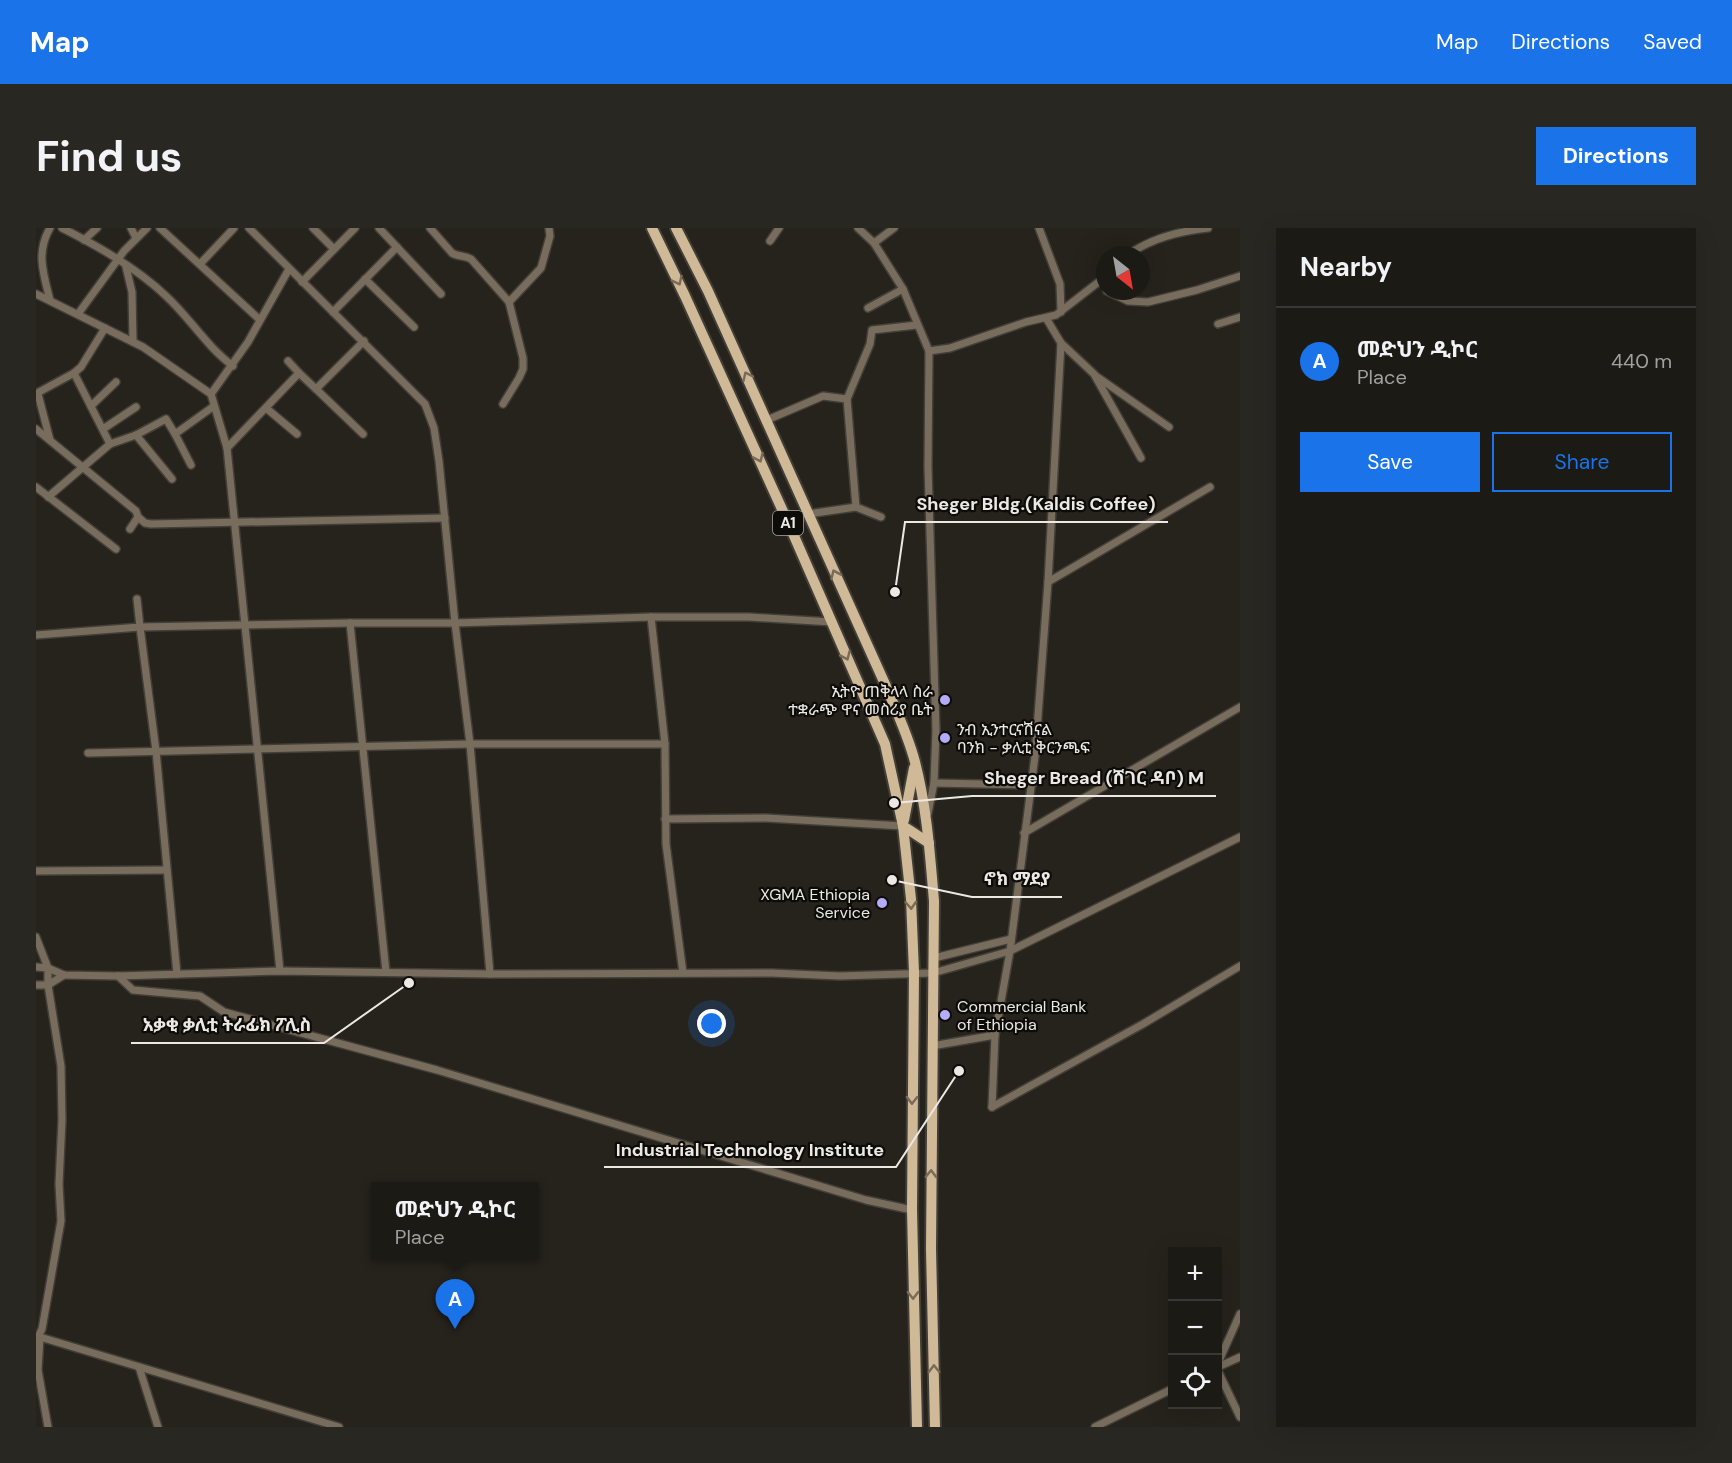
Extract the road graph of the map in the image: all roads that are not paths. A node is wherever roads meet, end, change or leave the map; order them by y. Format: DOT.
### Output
graph roads {
  1 [pos="50,228"];
  2 [pos="62,228"];
  3 [pos="97,228"];
  4 [pos="131,228"];
  5 [pos="147,228"];
  6 [pos="160,228"];
  7 [pos="234,228"];
  8 [pos="249,228"];
  9 [pos="313,228"];
  10 [pos="355,228"];
  11 [pos="379,228"];
  12 [pos="430,228"];
  13 [pos="549,228"];
  14 [pos="652,228"];
  15 [pos="676,228"];
  16 [pos="780,228"];
  17 [pos="858,228"];
  18 [pos="894,228"];
  19 [pos="1039,228"];
  20 [pos="1208,228"];
  21 [pos="1192,229"];
  22 [pos="136,238"];
  23 [pos="84,240"];
  24 [pos="770,241"];
  25 [pos="874,243"];
  26 [pos="1141,246"];
  27 [pos="397,247"];
  28 [pos="334,249"];
  29 [pos="117,261"];
  30 [pos="200,264"];
  31 [pos="126,267"];
  32 [pos="289,269"];
  33 [pos="1240,276"];
  34 [pos="365,279"];
  35 [pos="302,282"];
  36 [pos="1096,286"];
  37 [pos="903,289"];
  38 [pos="36,294"];
  39 [pos="441,294"];
  40 [pos="50,300"];
  41 [pos="1126,300"];
  42 [pos="509,302"];
  43 [pos="868,309"];
  44 [pos="333,312"];
  45 [pos="1061,312"];
  46 [pos="78,314"];
  47 [pos="1240,317"];
  48 [pos="1046,318"];
  49 [pos="260,320"];
  50 [pos="1218,324"];
  51 [pos="917,325"];
  52 [pos="414,327"];
  53 [pos="105,328"];
  54 [pos="363,341"];
  55 [pos="134,342"];
  56 [pos="1061,343"];
  57 [pos="929,351"];
  58 [pos="288,361"];
  59 [pos="233,366"];
  60 [pos="75,373"];
  61 [pos="299,374"];
  62 [pos="1094,374"];
  63 [pos="116,382"];
  64 [pos="316,389"];
  65 [pos="211,394"];
  66 [pos="847,399"];
  67 [pos="503,404"];
  68 [pos="92,406"];
  69 [pos="214,406"];
  70 [pos="136,407"];
  71 [pos="266,408"];
  72 [pos="766,420"];
  73 [pos="1169,427"];
  74 [pos="36,429"];
  75 [pos="103,429"];
  76 [pos="175,434"];
  77 [pos="297,434"];
  78 [pos="363,434"];
  79 [pos="136,435"];
  80 [pos="50,440"];
  81 [pos="110,444"];
  82 [pos="227,448"];
  83 [pos="1141,458"];
  84 [pos="191,465"];
  85 [pos="82,467"];
  86 [pos="172,479"];
  87 [pos="36,487"];
  88 [pos="1210,487"];
  89 [pos="48,497"];
  90 [pos="856,507"];
  91 [pos="808,514"];
  92 [pos="880,517"];
  93 [pos="138,518"];
  94 [pos="445,518"];
  95 [pos="235,522"];
  96 [pos="130,529"];
  97 [pos="116,549"];
  98 [pos="1048,582"];
  99 [pos="137,599"];
  100 [pos="651,617"];
  101 [pos="832,622"];
  102 [pos="350,623"];
  103 [pos="455,623"];
  104 [pos="244,625"];
  105 [pos="140,627"];
  106 [pos="36,634"];
  107 [pos="1240,707"];
  108 [pos="470,744"];
  109 [pos="665,744"];
  110 [pos="362,747"];
  111 [pos="258,748"];
  112 [pos="156,751"];
  113 [pos="88,753"];
  114 [pos="915,762"];
  115 [pos="934,783"];
  116 [pos="1032,785"];
  117 [pos="665,819"];
  118 [pos="926,822"];
  119 [pos="903,826"];
  120 [pos="1024,833"];
  121 [pos="1240,837"];
  122 [pos="929,843"];
  123 [pos="36,870"];
  124 [pos="166,870"];
  125 [pos="36,937"];
  126 [pos="1011,939"];
  127 [pos="1010,951"];
  128 [pos="934,958"];
  129 [pos="1240,966"];
  130 [pos="36,967"];
  131 [pos="48,968"];
  132 [pos="280,971"];
  133 [pos="386,972"];
  134 [pos="914,972"];
  135 [pos="683,973"];
  136 [pos="933,973"];
  137 [pos="177,974"];
  138 [pos="490,974"];
  139 [pos="64,975"];
  140 [pos="118,976"];
  141 [pos="36,985"];
  142 [pos="48,985"];
  143 [pos="995,1035"];
  144 [pos="932,1046"];
  145 [pos="912,1210"];
  146 [pos="1240,1314"];
  147 [pos="38,1339"];
  148 [pos="1222,1357"];
  149 [pos="1240,1357"];
  150 [pos="1222,1365"];
  151 [pos="139,1367"];
  152 [pos="1222,1376"];
  153 [pos="1168,1391"];
  154 [pos="1240,1418"];
  155 [pos="48,1427"];
  156 [pos="158,1427"];
  157 [pos="339,1427"];
  158 [pos="917,1427"];
  159 [pos="935,1427"];
  160 [pos="1095,1427"];
  1 -- 40 [label="street"];
  2 -- 23 [label="street"];
  3 -- 23 [label="street"];
  4 -- 22 [label="street"];
  5 -- 22 [label="street"];
  6 -- 30 [label="street"];
  7 -- 30 [label="street"];
  8 -- 32 [label="street"];
  9 -- 28 [label="street"];
  10 -- 28 [label="street"];
  11 -- 27 [label="street"];
  12 -- 42 [label="street"];
  13 -- 42 [label="street"];
  14 -- 101 [label="main road, A1, one-way"];
  72 -- 15 [label="main road, A1, one-way"];
  16 -- 24 [label="street"];
  17 -- 25 [label="street"];
  18 -- 25 [label="street"];
  19 -- 45 [label="street"];
  20 -- 21 [label="street"];
  21 -- 26 [label="street"];
  22 -- 29 [label="street"];
  23 -- 29 [label="street"];
  25 -- 37 [label="street"];
  27 -- 34 [label="street"];
  27 -- 39 [label="street"];
  28 -- 35 [label="street"];
  29 -- 31 [label="street"];
  29 -- 46 [label="street"];
  30 -- 49 [label="street"];
  31 -- 55 [label="street"];
  31 -- 59 [label="street"];
  32 -- 35 [label="street"];
  32 -- 49 [label="street"];
  33 -- 41 [label="street"];
  34 -- 44 [label="street"];
  34 -- 52 [label="street"];
  35 -- 44 [label="street"];
  36 -- 45 [label="street"];
  37 -- 43 [label="street"];
  37 -- 51 [label="street"];
  38 -- 40 [label="street"];
  40 -- 46 [label="street"];
  42 -- 67 [label="street"];
  44 -- 54 [label="street"];
  45 -- 48 [label="street"];
  46 -- 53 [label="street"];
  47 -- 50 [label="street"];
  48 -- 56 [label="street"];
  48 -- 57 [label="street"];
  49 -- 59 [label="street"];
  51 -- 57 [label="street"];
  51 -- 66 [label="street"];
  53 -- 55 [label="street"];
  53 -- 60 [label="street"];
  54 -- 64 [label="street"];
  54 -- 94 [label="street"];
  55 -- 65 [label="street"];
  56 -- 62 [label="street"];
  56 -- 98 [label="street"];
  57 -- 115 [label="street"];
  58 -- 61 [label="street"];
  59 -- 65 [label="street"];
  60 -- 68 [label="street"];
  60 -- 80 [label="street"];
  61 -- 64 [label="street"];
  61 -- 71 [label="street"];
  62 -- 73 [label="street"];
  62 -- 83 [label="street"];
  63 -- 68 [label="street"];
  64 -- 78 [label="street"];
  65 -- 69 [label="street"];
  66 -- 72 [label="street"];
  66 -- 90 [label="street"];
  68 -- 75 [label="street"];
  69 -- 76 [label="street"];
  69 -- 82 [label="street"];
  70 -- 75 [label="street"];
  71 -- 77 [label="street"];
  71 -- 82 [label="street"];
  72 -- 91 [label="main road, A1"];
  74 -- 80 [label="street"];
  75 -- 81 [label="street"];
  76 -- 79 [label="street"];
  76 -- 84 [label="street"];
  79 -- 81 [label="street"];
  79 -- 86 [label="street"];
  80 -- 85 [label="street"];
  81 -- 85 [label="street"];
  82 -- 95 [label="street"];
  85 -- 89 [label="street"];
  85 -- 93 [label="street"];
  87 -- 89 [label="street"];
  88 -- 98 [label="street"];
  89 -- 97 [label="street"];
  90 -- 91 [label="street"];
  90 -- 92 [label="street"];
  114 -- 91 [label="main road, A1, one-way"];
  93 -- 95 [label="street"];
  93 -- 96 [label="street"];
  94 -- 95 [label="street"];
  94 -- 103 [label="street"];
  95 -- 104 [label="street"];
  98 -- 116 [label="street"];
  99 -- 105 [label="street"];
  100 -- 101 [label="street"];
  100 -- 103 [label="street"];
  100 -- 109 [label="street"];
  101 -- 119 [label="main road, A1, one-way"];
  102 -- 103 [label="street"];
  102 -- 104 [label="street"];
  102 -- 110 [label="street"];
  103 -- 108 [label="street"];
  104 -- 105 [label="street"];
  104 -- 111 [label="street"];
  105 -- 106 [label="street"];
  105 -- 112 [label="street"];
  107 -- 120 [label="street"];
  108 -- 109 [label="street"];
  108 -- 110 [label="street"];
  108 -- 138 [label="street"];
  109 -- 117 [label="street"];
  110 -- 111 [label="street"];
  110 -- 133 [label="street"];
  111 -- 112 [label="street"];
  111 -- 132 [label="street"];
  112 -- 113 [label="street"];
  112 -- 124 [label="street"];
  114 -- 118 [label="main road, A1"];
  114 -- 119 [label="main road, A1"];
  115 -- 116 [label="street"];
  115 -- 118 [label="street"];
  116 -- 120 [label="street"];
  117 -- 119 [label="street"];
  117 -- 135 [label="street"];
  118 -- 122 [label="main road, A1"];
  119 -- 122 [label="main road"];
  119 -- 134 [label="main road, A1, one-way"];
  120 -- 126 [label="street"];
  121 -- 127 [label="street"];
  122 -- 128 [label="main road, A1"];
  123 -- 124 [label="street"];
  124 -- 137 [label="street"];
  125 -- 131 [label="street"];
  126 -- 127 [label="street"];
  126 -- 128 [label="street"];
  127 -- 136 [label="street"];
  127 -- 143 [label="street"];
  128 -- 136 [label="main road, A1"];
  129 -- 143 [label="street"];
  130 -- 131 [label="street"];
  131 -- 139 [label="street"];
  131 -- 142 [label="street"];
  132 -- 133 [label="street"];
  132 -- 137 [label="street"];
  133 -- 138 [label="street"];
  134 -- 135 [label="street"];
  134 -- 136 [label="street"];
  134 -- 145 [label="main road, A1, one-way"];
  135 -- 138 [label="street"];
  136 -- 144 [label="main road, A1"];
  137 -- 140 [label="street"];
  139 -- 140 [label="street"];
  139 -- 142 [label="street"];
  140 -- 145 [label="street"];
  141 -- 142 [label="street"];
  142 -- 147 [label="street"];
  143 -- 144 [label="street"];
  159 -- 144 [label="main road, A1, one-way"];
  145 -- 158 [label="main road, A1, one-way"];
  146 -- 148 [label="street"];
  147 -- 151 [label="street"];
  147 -- 155 [label="street"];
  149 -- 150 [label="street"];
  151 -- 156 [label="street"];
  151 -- 157 [label="street"];
  152 -- 154 [label="street"];
  153 -- 160 [label="street"];
}
